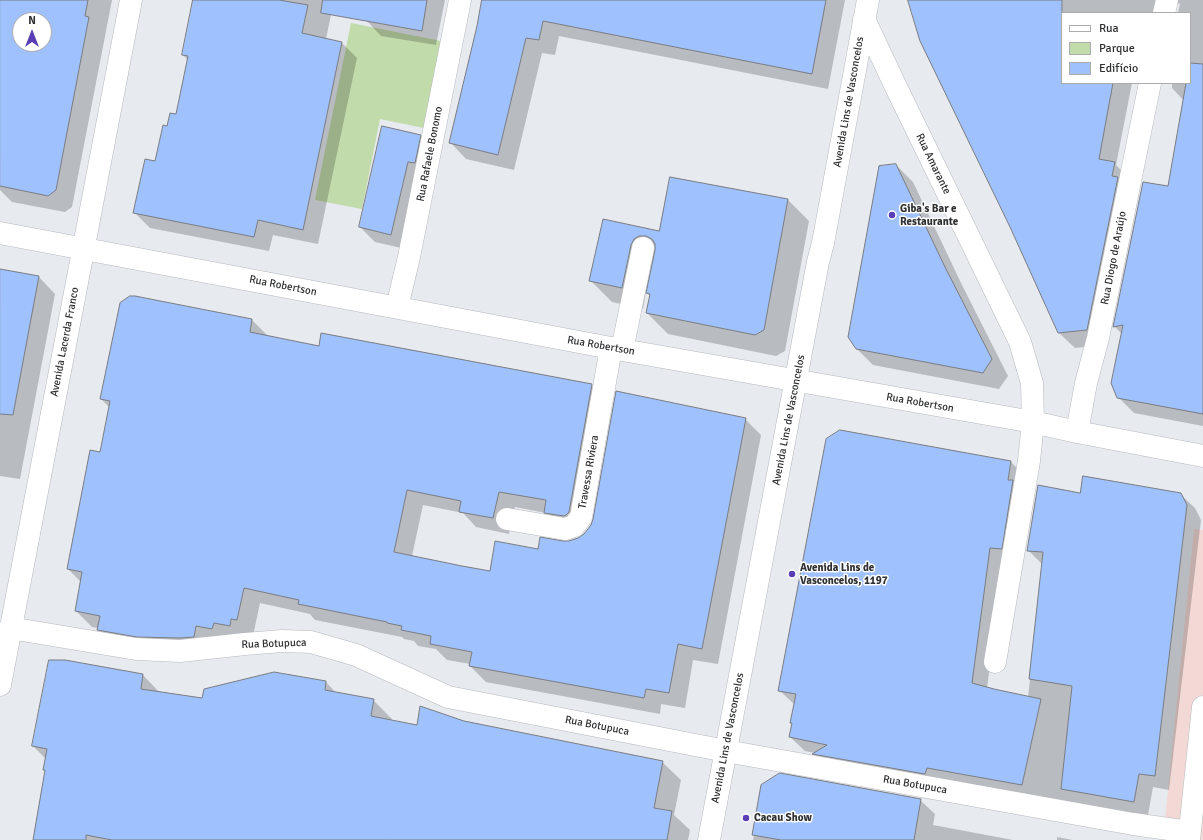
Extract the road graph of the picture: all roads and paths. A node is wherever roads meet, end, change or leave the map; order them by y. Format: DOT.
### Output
graph roads {
  1 [pos="131,0"];
  2 [pos="460,0"];
  3 [pos="1167,0"];
  4 [pos="866,9"];
  5 [pos="1164,12"];
  6 [pos="1150,84"];
  7 [pos="0,233"];
  8 [pos="83,248"];
  9 [pos="643,248"];
  10 [pos="397,308"];
  11 [pos="617,349"];
  12 [pos="796,381"];
  13 [pos="1033,422"];
  14 [pos="1077,432"];
  15 [pos="1203,456"];
  16 [pos="507,519"];
  17 [pos="10,628"];
  18 [pos="3,650"];
  19 [pos="995,662"];
  20 [pos="0,685"];
  21 [pos="1203,707"];
  22 [pos="726,751"];
  23 [pos="1189,836"];
  24 [pos="709,840"];
  1 -- 8 [label="street, Avenida Lacerda Franco"];
  2 -- 10 [label="street, Rua Rafaele Bonomo"];
  3 -- 5 [label="street"];
  4 -- 12 [label="street, Avenida Lins de Vasconcelos"];
  4 -- 13 [label="street, Rua Amarante"];
  6 -- 14 [label="street, Rua Diogo de Araújo"];
  7 -- 8 [label="street, Rua Robertson"];
  8 -- 10 [label="street, Rua Robertson"];
  8 -- 17 [label="street, Avenida Lacerda Franco"];
  9 -- 11 [label="street, Travessa Riviera"];
  10 -- 11 [label="street, Rua Robertson"];
  11 -- 12 [label="street, Rua Robertson"];
  11 -- 16 [label="street, Travessa Riviera"];
  12 -- 13 [label="street, Rua Robertson"];
  12 -- 22 [label="street, Avenida Lins de Vasconcelos"];
  13 -- 14 [label="street, Rua Robertson"];
  13 -- 19 [label="street, Rua Amarante"];
  14 -- 15 [label="street, Rua Robertson"];
  17 -- 18 [label="street, Avenida Lacerda Franco"];
  17 -- 22 [label="street, Rua Botupuca"];
  18 -- 20 [label="street, Avenida Lacerda Franco"];
  21 -- 23 [label="street"];
  22 -- 23 [label="street, Rua Botupuca"];
  22 -- 24 [label="street, Avenida Lins de Vasconcelos"];
}
